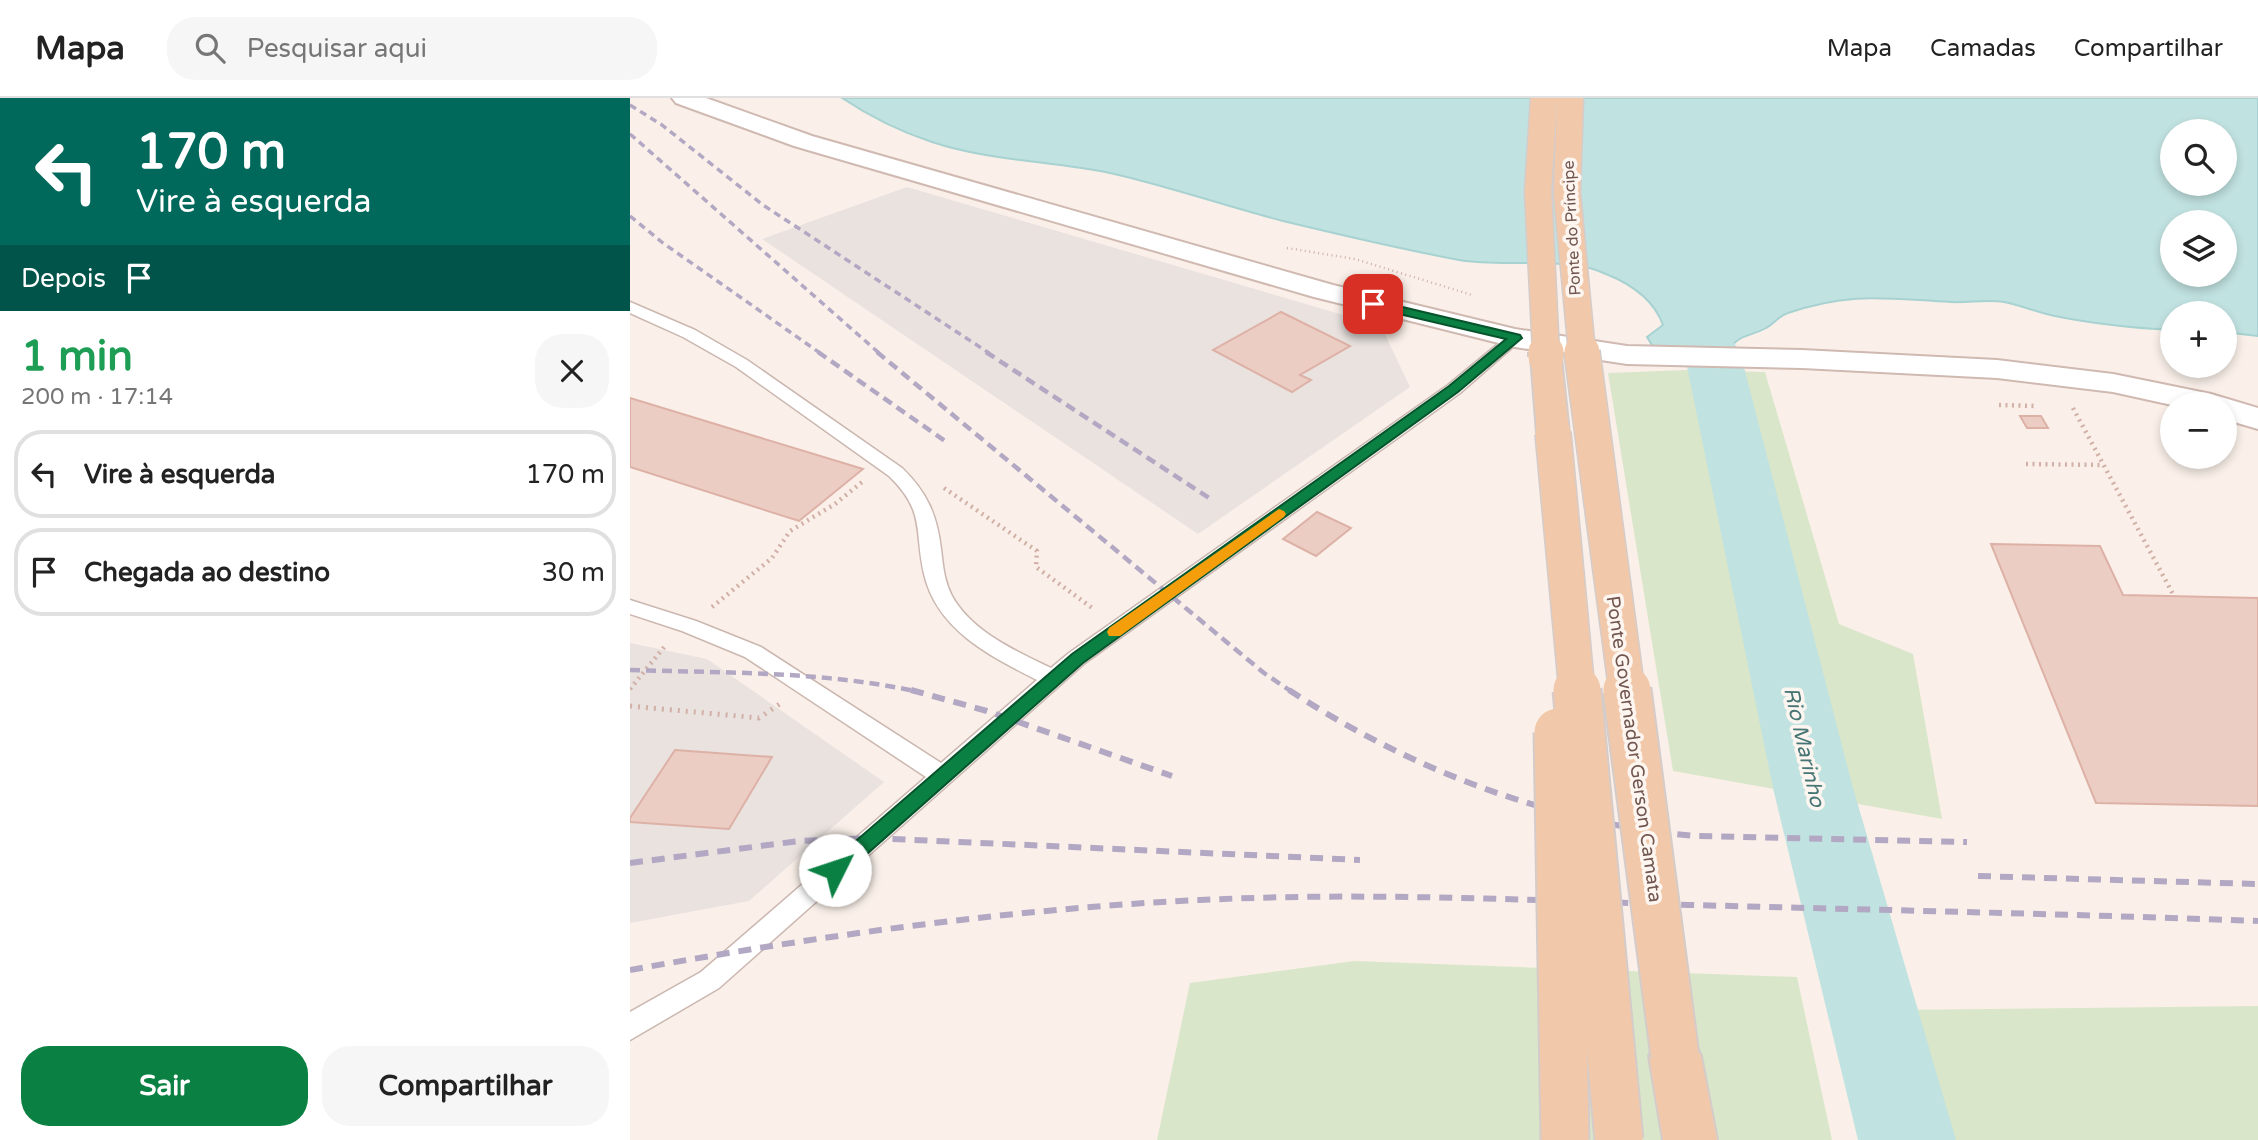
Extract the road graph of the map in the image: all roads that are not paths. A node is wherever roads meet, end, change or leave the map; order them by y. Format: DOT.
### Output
graph roads {
  1 [pos="684,98"];
  2 [pos="1544,98"];
  3 [pos="1570,98"];
  4 [pos="630,307"];
  5 [pos="1515,338"];
  6 [pos="1564,358"];
  7 [pos="2160,393"];
  8 [pos="2237,412"];
  9 [pos="2258,419"];
  10 [pos="1553,433"];
  11 [pos="630,607"];
  12 [pos="1054,679"];
  13 [pos="943,776"];
  14 [pos="630,1027"];
  15 [pos="1566,1140"];
  16 [pos="1619,1140"];
  17 [pos="1688,1140"];
  1 -- 5 [label="street"];
  2 -- 6 [label="main road, Ponte do Príncipe, bridge"];
  3 -- 6 [label="main road, Ponte do Príncipe, bridge"];
  4 -- 12 [label="lane"];
  5 -- 7 [label="street"];
  5 -- 12 [label="lane"];
  6 -- 10 [label="main road"];
  6 -- 17 [label="main road, Ponte Governador Gerson Camata, bridge"];
  8 -- 9 [label="street"];
  10 -- 15 [label="main road, bridge"];
  10 -- 16 [label="main road, bridge"];
  11 -- 13 [label="lane"];
  12 -- 13 [label="lane"];
  13 -- 14 [label="lane"];
}
